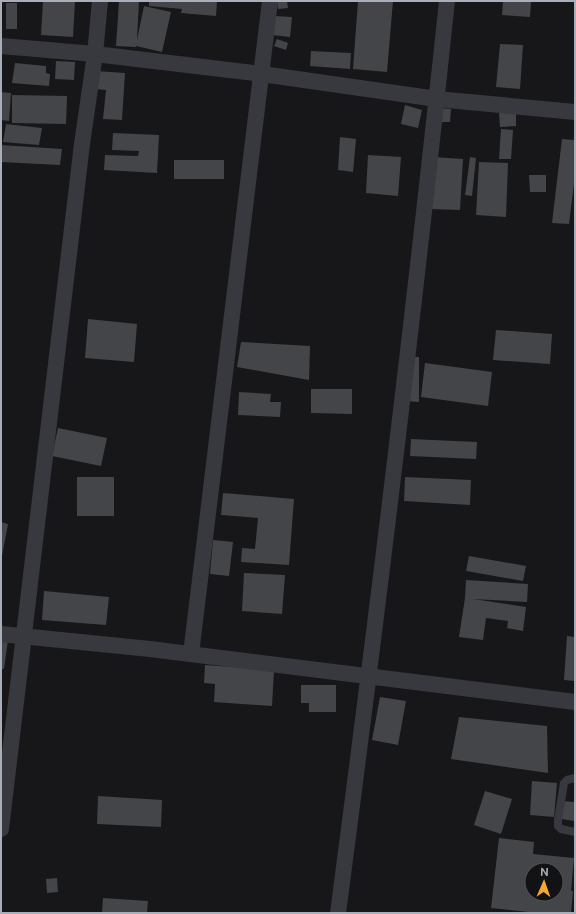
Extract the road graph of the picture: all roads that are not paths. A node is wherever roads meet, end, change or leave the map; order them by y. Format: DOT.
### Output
graph roads {
  1 [pos="100,1"];
  2 [pos="270,1"];
  3 [pos="447,1"];
  4 [pos="1,46"];
  5 [pos="95,54"];
  6 [pos="262,74"];
  7 [pos="437,99"];
  8 [pos="575,112"];
  9 [pos="1,634"];
  10 [pos="23,637"];
  11 [pos="191,654"];
  12 [pos="369,676"];
  13 [pos="575,702"];
  14 [pos="575,778"];
  15 [pos="1,829"];
  16 [pos="575,832"];
  17 [pos="338,913"];
  1 -- 5 [label="street"];
  2 -- 6 [label="street"];
  3 -- 7 [label="street"];
  4 -- 5 [label="street"];
  5 -- 6 [label="street"];
  5 -- 10 [label="street"];
  6 -- 7 [label="street"];
  6 -- 11 [label="street"];
  7 -- 8 [label="street"];
  7 -- 12 [label="street"];
  9 -- 10 [label="street"];
  10 -- 11 [label="street"];
  10 -- 15 [label="street"];
  11 -- 12 [label="street"];
  12 -- 13 [label="street"];
  12 -- 17 [label="street"];
  14 -- 16 [label="lane"];
}
